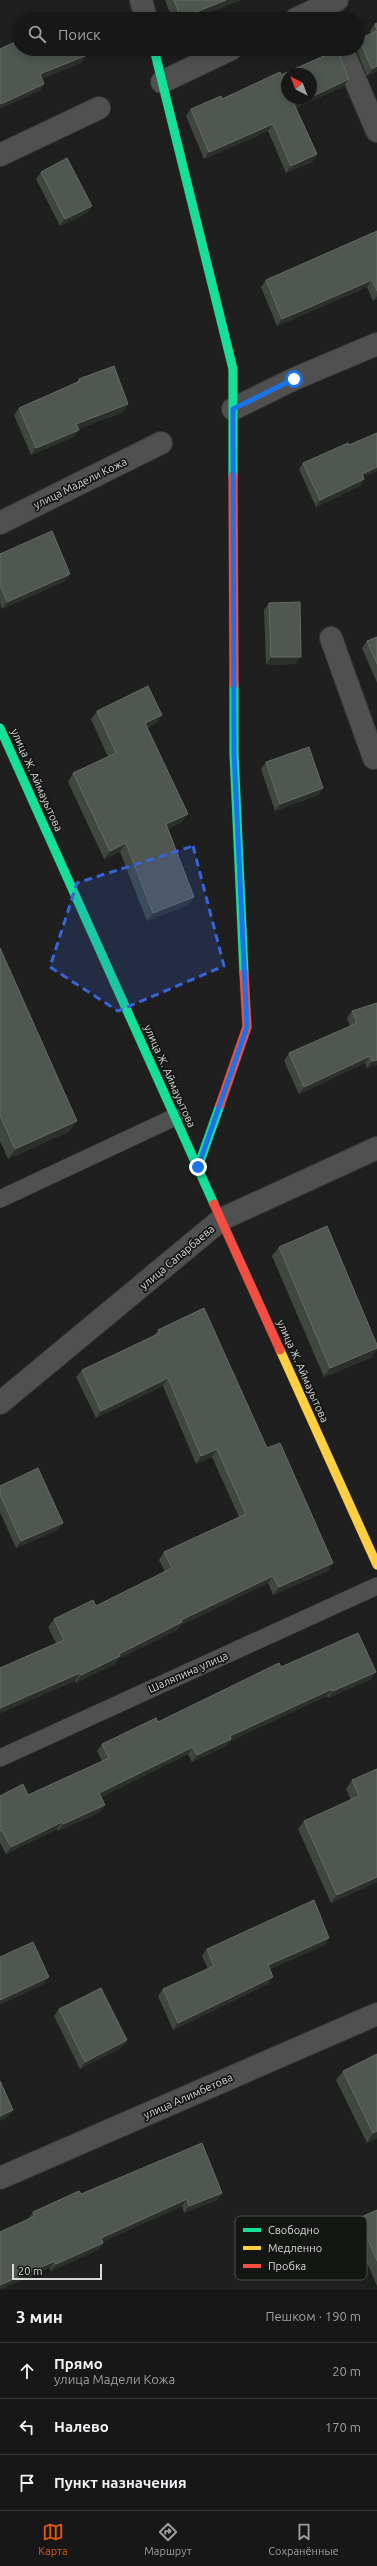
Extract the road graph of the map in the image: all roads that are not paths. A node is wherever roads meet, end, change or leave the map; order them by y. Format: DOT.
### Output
graph roads {
  1 [pos="141,0"];
  2 [pos="330,8"];
  3 [pos="144,12"];
  4 [pos="318,12"];
  5 [pos="156,56"];
  6 [pos="216,56"];
  7 [pos="345,56"];
  8 [pos="162,82"];
  9 [pos="99,108"];
  10 [pos="377,131"];
  11 [pos="0,155"];
  12 [pos="377,344"];
  13 [pos="233,409"];
  14 [pos="161,442"];
  15 [pos="0,523"];
  16 [pos="331,638"];
  17 [pos="0,728"];
  18 [pos="377,757"];
  19 [pos="175,1117"];
  20 [pos="377,1148"];
  21 [pos="198,1167"];
  22 [pos="0,1199"];
  23 [pos="222,1219"];
  24 [pos="0,1403"];
  25 [pos="377,1565"];
  26 [pos="377,1586"];
  27 [pos="0,1758"];
  28 [pos="377,2014"];
  29 [pos="0,2178"];
  1 -- 3 [label="street"];
  2 -- 4 [label="street"];
  5 -- 8 [label="street"];
  6 -- 8 [label="street"];
  7 -- 10 [label="street"];
  8 -- 13 [label="street"];
  9 -- 11 [label="street"];
  12 -- 13 [label="street"];
  13 -- 21 [label="street"];
  14 -- 15 [label="street, улица Мадели Кожа"];
  16 -- 18 [label="street"];
  17 -- 19 [label="street, улица Ж. Аймауытова"];
  19 -- 21 [label="street, улица Ж. Аймауытова"];
  19 -- 22 [label="lane"];
  20 -- 23 [label="street, улица Сапарбаева"];
  21 -- 23 [label="street, улица Ж. Аймауытова"];
  23 -- 24 [label="street, улица Сапарбаева"];
  23 -- 25 [label="street, улица Ж. Аймауытова"];
  26 -- 27 [label="lane, Шаляпина улица"];
  28 -- 29 [label="street, улица Алимбетова"];
}
